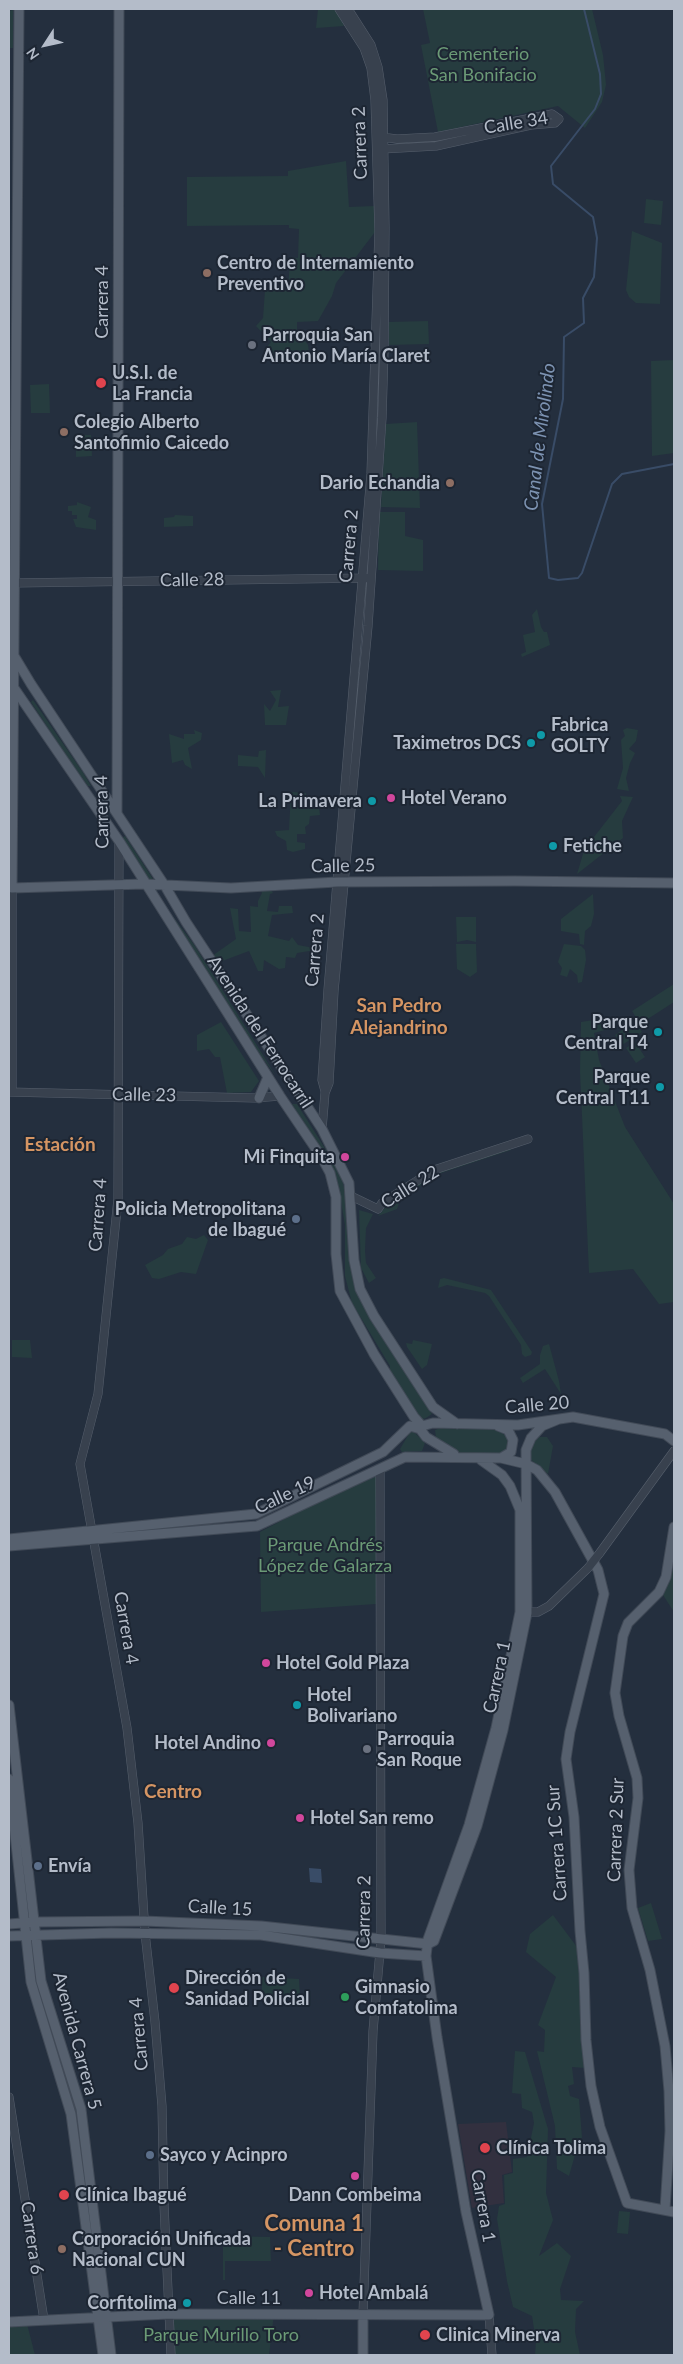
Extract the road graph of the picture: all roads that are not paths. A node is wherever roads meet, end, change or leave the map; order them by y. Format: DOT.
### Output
graph roads {
  1 [pos="19,9"];
  2 [pos="119,9"];
  3 [pos="339,9"];
  4 [pos="348,9"];
  5 [pos="381,136"];
  6 [pos="381,149"];
  7 [pos="367,578"];
  8 [pos="118,582"];
  9 [pos="13,583"];
  10 [pos="11,650"];
  11 [pos="11,682"];
  12 [pos="116,815"];
  13 [pos="119,841"];
  14 [pos="341,882"];
  15 [pos="674,883"];
  16 [pos="119,885"];
  17 [pos="147,885"];
  18 [pos="165,886"];
  19 [pos="12,888"];
  20 [pos="268,1077"];
  21 [pos="10,1092"];
  22 [pos="118,1095"];
  23 [pos="280,1096"];
  24 [pos="259,1098"];
  25 [pos="322,1129"];
  26 [pos="524,1140"];
  27 [pos="351,1196"];
  28 [pos="558,1419"];
  29 [pos="412,1422"];
  30 [pos="457,1424"];
  31 [pos="423,1426"];
  32 [pos="498,1426"];
  33 [pos="674,1442"];
  34 [pos="674,1451"];
  35 [pos="459,1456"];
  36 [pos="502,1458"];
  37 [pos="481,1460"];
  38 [pos="362,1462"];
  39 [pos="526,1464"];
  40 [pos="380,1469"];
  41 [pos="346,1470"];
  42 [pos="353,1481"];
  43 [pos="555,1492"];
  44 [pos="674,1527"];
  45 [pos="91,1535"];
  46 [pos="9,1538"];
  47 [pos="9,1546"];
  48 [pos="524,1612"];
  49 [pos="9,1704"];
  50 [pos="9,1779"];
  51 [pos="12,1832"];
  52 [pos="144,1921"];
  53 [pos="35,1922"];
  54 [pos="24,1923"];
  55 [pos="9,1924"];
  56 [pos="145,1933"];
  57 [pos="37,1934"];
  58 [pos="25,1935"];
  59 [pos="9,1936"];
  60 [pos="381,1940"];
  61 [pos="428,1944"];
  62 [pos="380,1953"];
  63 [pos="426,1956"];
  64 [pos="9,2097"];
  65 [pos="671,2210"];
  66 [pos="168,2314"];
  67 [pos="362,2315"];
  68 [pos="489,2315"];
  69 [pos="103,2317"];
  70 [pos="44,2320"];
  71 [pos="9,2322"];
  72 [pos="103,2355"];
  73 [pos="111,2355"];
  74 [pos="172,2355"];
  75 [pos="363,2355"];
  76 [pos="492,2355"];
  1 -- 9 [label="main road"];
  2 -- 8 [label="main road, Carrera 4"];
  3 -- 5 [label="street, Carrera 2"];
  4 -- 5 [label="street, Carrera 2"];
  5 -- 6 [label="street, Carrera 2"];
  5 -- 6 [label="street, Calle 34"];
  6 -- 7 [label="street, Carrera 2"];
  7 -- 8 [label="street, Calle 28"];
  7 -- 14 [label="street, Carrera 2"];
  8 -- 9 [label="street, Calle 28"];
  8 -- 12 [label="main road, Carrera 4"];
  9 -- 10 [label="main road"];
  10 -- 11 [label="main road"];
  10 -- 12 [label="main road"];
  11 -- 13 [label="main road, Avenida del Ferrocarril"];
  11 -- 19 [label="main road"];
  12 -- 13 [label="main road, Carrera 4"];
  12 -- 18 [label="main road"];
  13 -- 16 [label="street, Carrera 4"];
  13 -- 17 [label="main road, Avenida del Ferrocarril"];
  14 -- 15 [label="main road, Calle 25"];
  14 -- 18 [label="main road, Calle 25"];
  14 -- 25 [label="street, Carrera 2"];
  16 -- 17 [label="main road, Calle 25"];
  16 -- 19 [label="main road, Calle 25"];
  16 -- 22 [label="street, Carrera 4"];
  17 -- 18 [label="main road, Calle 25"];
  17 -- 20 [label="main road, Avenida del Ferrocarril"];
  18 -- 25 [label="main road"];
  19 -- 21 [label="street"];
  20 -- 23 [label="main road, Avenida del Ferrocarril"];
  20 -- 24 [label="main road"];
  21 -- 22 [label="street, Calle 23"];
  22 -- 24 [label="street, Calle 23"];
  22 -- 45 [label="street, Carrera 4"];
  23 -- 24 [label="street, Calle 23"];
  23 -- 29 [label="main road, Avenida del Ferrocarril"];
  25 -- 27 [label="main road"];
  26 -- 27 [label="street, Calle 22"];
  27 -- 30 [label="main road"];
  28 -- 32 [label="main road, Calle 20"];
  28 -- 33 [label="main road, Calle 20"];
  28 -- 39 [label="main road, Carrera 1"];
  29 -- 31 [label="main road, Avenida del Ferrocarril"];
  29 -- 38 [label="main road, Calle 19"];
  30 -- 31 [label="main road, Calle 20"];
  30 -- 32 [label="main road, Calle 20"];
  31 -- 35 [label="main road, Avenida del Ferrocarril"];
  32 -- 36 [label="main road"];
  34 -- 48 [label="street, bridge"];
  35 -- 37 [label="main road, Calle 19"];
  35 -- 40 [label="main road, Calle 19"];
  36 -- 37 [label="main road, Calle 19"];
  36 -- 39 [label="main road, Calle 19"];
  37 -- 48 [label="main road, Carrera 1"];
  38 -- 40 [label="main road"];
  38 -- 41 [label="main road, Calle 19"];
  39 -- 43 [label="main road, Calle 19"];
  39 -- 48 [label="main road, Carrera 1"];
  40 -- 42 [label="main road, Calle 19"];
  40 -- 60 [label="street, Carrera 2"];
  41 -- 42 [label="main road"];
  41 -- 45 [label="main road, Calle 19"];
  42 -- 45 [label="main road, Calle 19"];
  43 -- 65 [label="main road, Carrera 1C Sur"];
  44 -- 65 [label="main road, Carrera 2 Sur"];
  45 -- 46 [label="main road"];
  45 -- 47 [label="main road, Calle 19"];
  45 -- 52 [label="street, Carrera 4"];
  48 -- 61 [label="main road, Carrera 1"];
  49 -- 53 [label="main road, Avenida Carrera 5"];
  50 -- 51 [label="main road, Avenida Carrera 5"];
  51 -- 54 [label="main road, Avenida Carrera 5"];
  52 -- 53 [label="main road, Calle 15"];
  52 -- 56 [label="street, Carrera 4"];
  52 -- 60 [label="main road, Calle 15"];
  53 -- 54 [label="main road, Calle 15"];
  53 -- 57 [label="main road, Avenida Carrera 5"];
  54 -- 55 [label="main road, Calle 15"];
  54 -- 58 [label="main road, Avenida Carrera 5"];
  56 -- 57 [label="main road, Calle 15"];
  56 -- 62 [label="main road, Calle 15"];
  56 -- 66 [label="street, Carrera 4"];
  57 -- 58 [label="main road, Calle 15"];
  57 -- 69 [label="main road, Avenida Carrera 5"];
  58 -- 59 [label="main road, Calle 15"];
  58 -- 69 [label="main road, Avenida Carrera 5"];
  60 -- 61 [label="main road, Calle 15"];
  60 -- 62 [label="street, Carrera 2"];
  61 -- 63 [label="main road, Carrera 1"];
  62 -- 63 [label="main road, Calle 15"];
  62 -- 67 [label="street, Carrera 2"];
  63 -- 68 [label="main road, Carrera 1"];
  64 -- 70 [label="street, Carrera 6"];
  66 -- 67 [label="main road, Calle 11"];
  66 -- 69 [label="main road, Calle 11"];
  66 -- 74 [label="street, Carrera 4"];
  67 -- 68 [label="main road, Calle 11"];
  67 -- 75 [label="main road, Carrera 2"];
  68 -- 76 [label="street, Carrera 1"];
  69 -- 70 [label="main road, Calle 11"];
  69 -- 72 [label="main road, Avenida Carrera 5"];
  69 -- 73 [label="main road, Avenida Carrera 5"];
  70 -- 71 [label="main road, Calle 11"];
}
